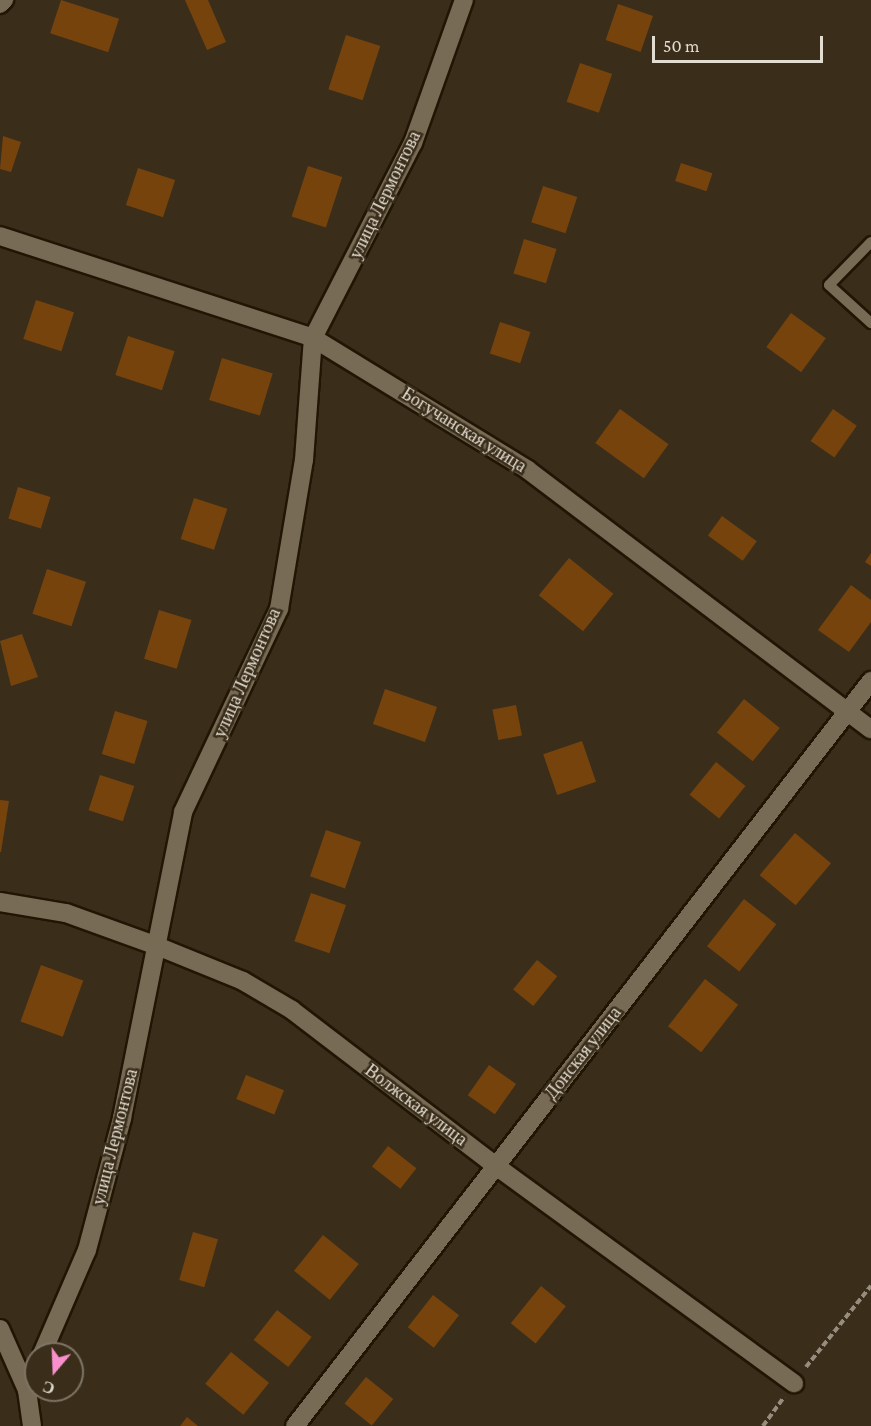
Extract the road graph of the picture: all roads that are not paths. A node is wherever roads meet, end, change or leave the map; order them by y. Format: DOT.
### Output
graph roads {
  1 [pos="4,0"];
  2 [pos="465,0"];
  3 [pos="0,4"];
  4 [pos="0,236"];
  5 [pos="871,242"];
  6 [pos="871,323"];
  7 [pos="313,338"];
  8 [pos="871,681"];
  9 [pos="848,711"];
  10 [pos="871,729"];
  11 [pos="0,902"];
  12 [pos="156,946"];
  13 [pos="496,1166"];
  14 [pos="0,1329"];
  15 [pos="47,1342"];
  16 [pos="24,1383"];
  17 [pos="794,1383"];
  18 [pos="29,1402"];
  19 [pos="32,1426"];
  20 [pos="295,1426"];
  1 -- 3 [label="street"];
  2 -- 7 [label="street, улица Лермонтова"];
  4 -- 7 [label="street, Богучанская улица"];
  5 -- 6 [label="lane"];
  7 -- 9 [label="street, Богучанская улица"];
  7 -- 12 [label="street, улица Лермонтова"];
  8 -- 9 [label="street, Донская улица"];
  9 -- 10 [label="street, Богучанская улица"];
  9 -- 13 [label="street, Донская улица"];
  11 -- 12 [label="street, Волжская улица"];
  12 -- 13 [label="street, Волжская улица"];
  12 -- 15 [label="street, улица Лермонтова"];
  13 -- 17 [label="street, Волжская улица"];
  13 -- 20 [label="street, Донская улица"];
  14 -- 16 [label="street"];
  18 -- 19 [label="street"];
}
